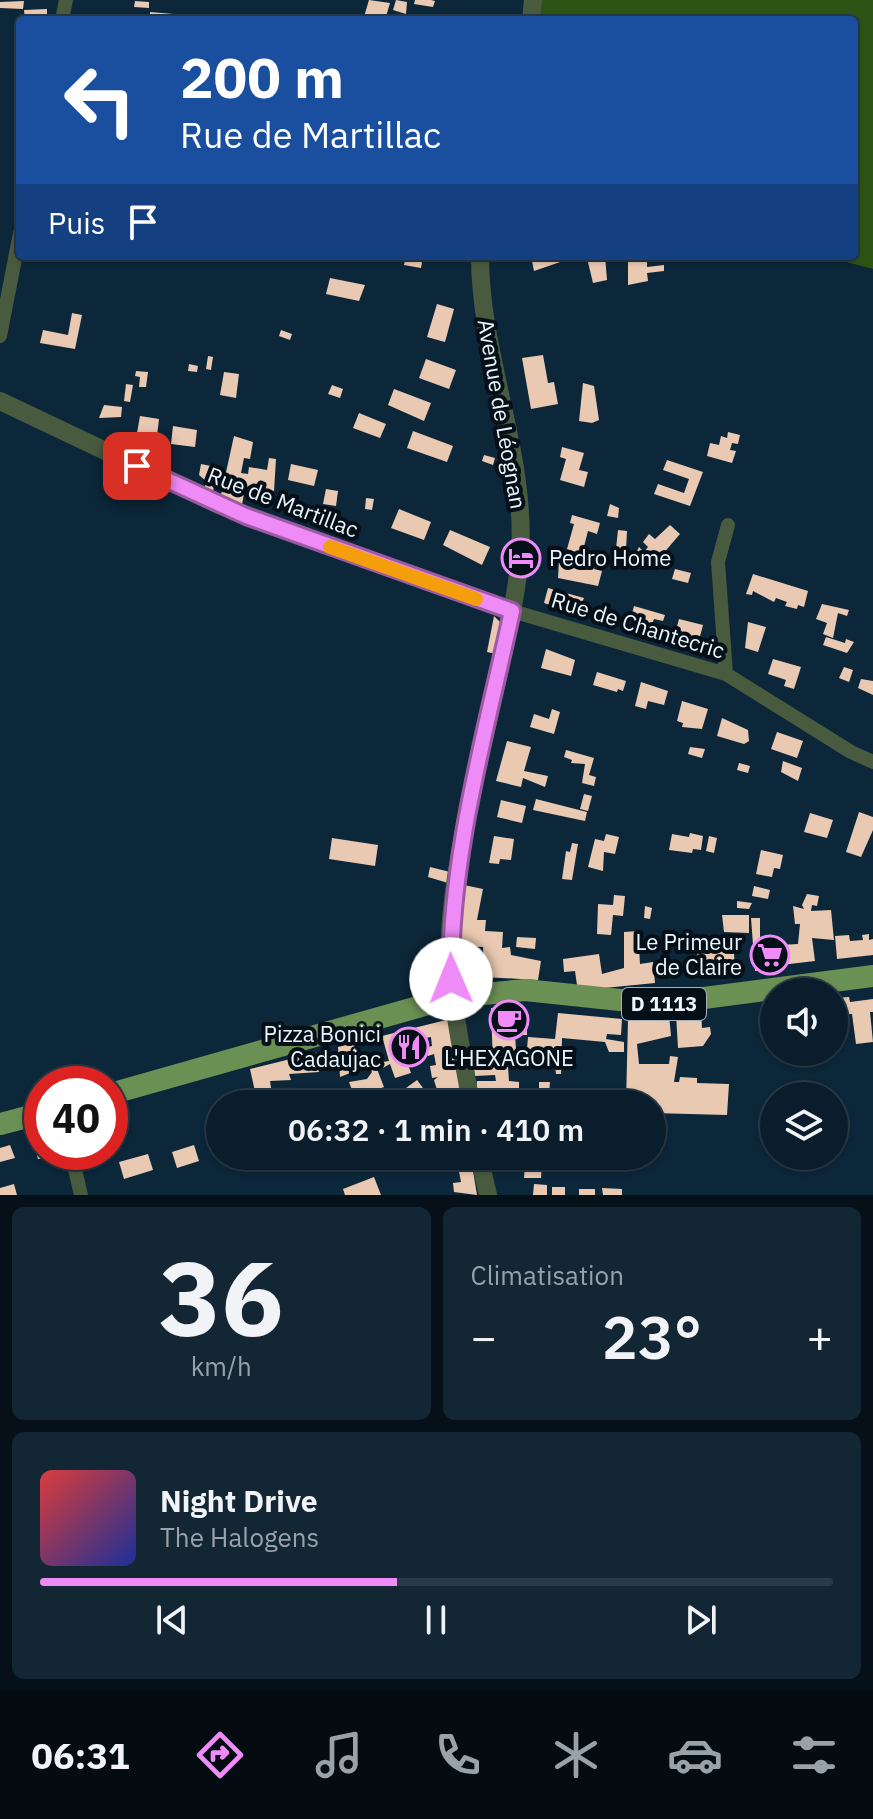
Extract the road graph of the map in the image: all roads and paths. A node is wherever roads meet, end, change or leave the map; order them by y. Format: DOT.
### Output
graph roads {
  1 [pos="16,254"];
  2 [pos="480,260"];
  3 [pos="0,336"];
  4 [pos="0,401"];
  5 [pos="728,525"];
  6 [pos="512,611"];
  7 [pos="726,674"];
  8 [pos="873,762"];
  9 [pos="873,976"];
  10 [pos="453,997"];
  11 [pos="128,1089"];
  12 [pos="469,1090"];
  13 [pos="24,1118"];
  14 [pos="0,1124"];
  15 [pos="75,1170"];
  16 [pos="482,1170"];
  17 [pos="81,1195"];
  18 [pos="488,1195"];
  1 -- 3 [label="street"];
  2 -- 6 [label="street, Avenue de Léognan"];
  4 -- 6 [label="street, Rue de Martillac"];
  5 -- 7 [label="street"];
  6 -- 7 [label="street, Rue de Chantecric"];
  6 -- 10 [label="street, Avenue de Léognan"];
  7 -- 8 [label="street, Rue de Chantecric"];
  9 -- 10 [label="main road, D 1113"];
  10 -- 11 [label="main road, D 1113"];
  10 -- 12 [label="street, Avenue de Léognan"];
  13 -- 14 [label="main road"];
  15 -- 17 [label="street"];
  16 -- 18 [label="street"];
}
